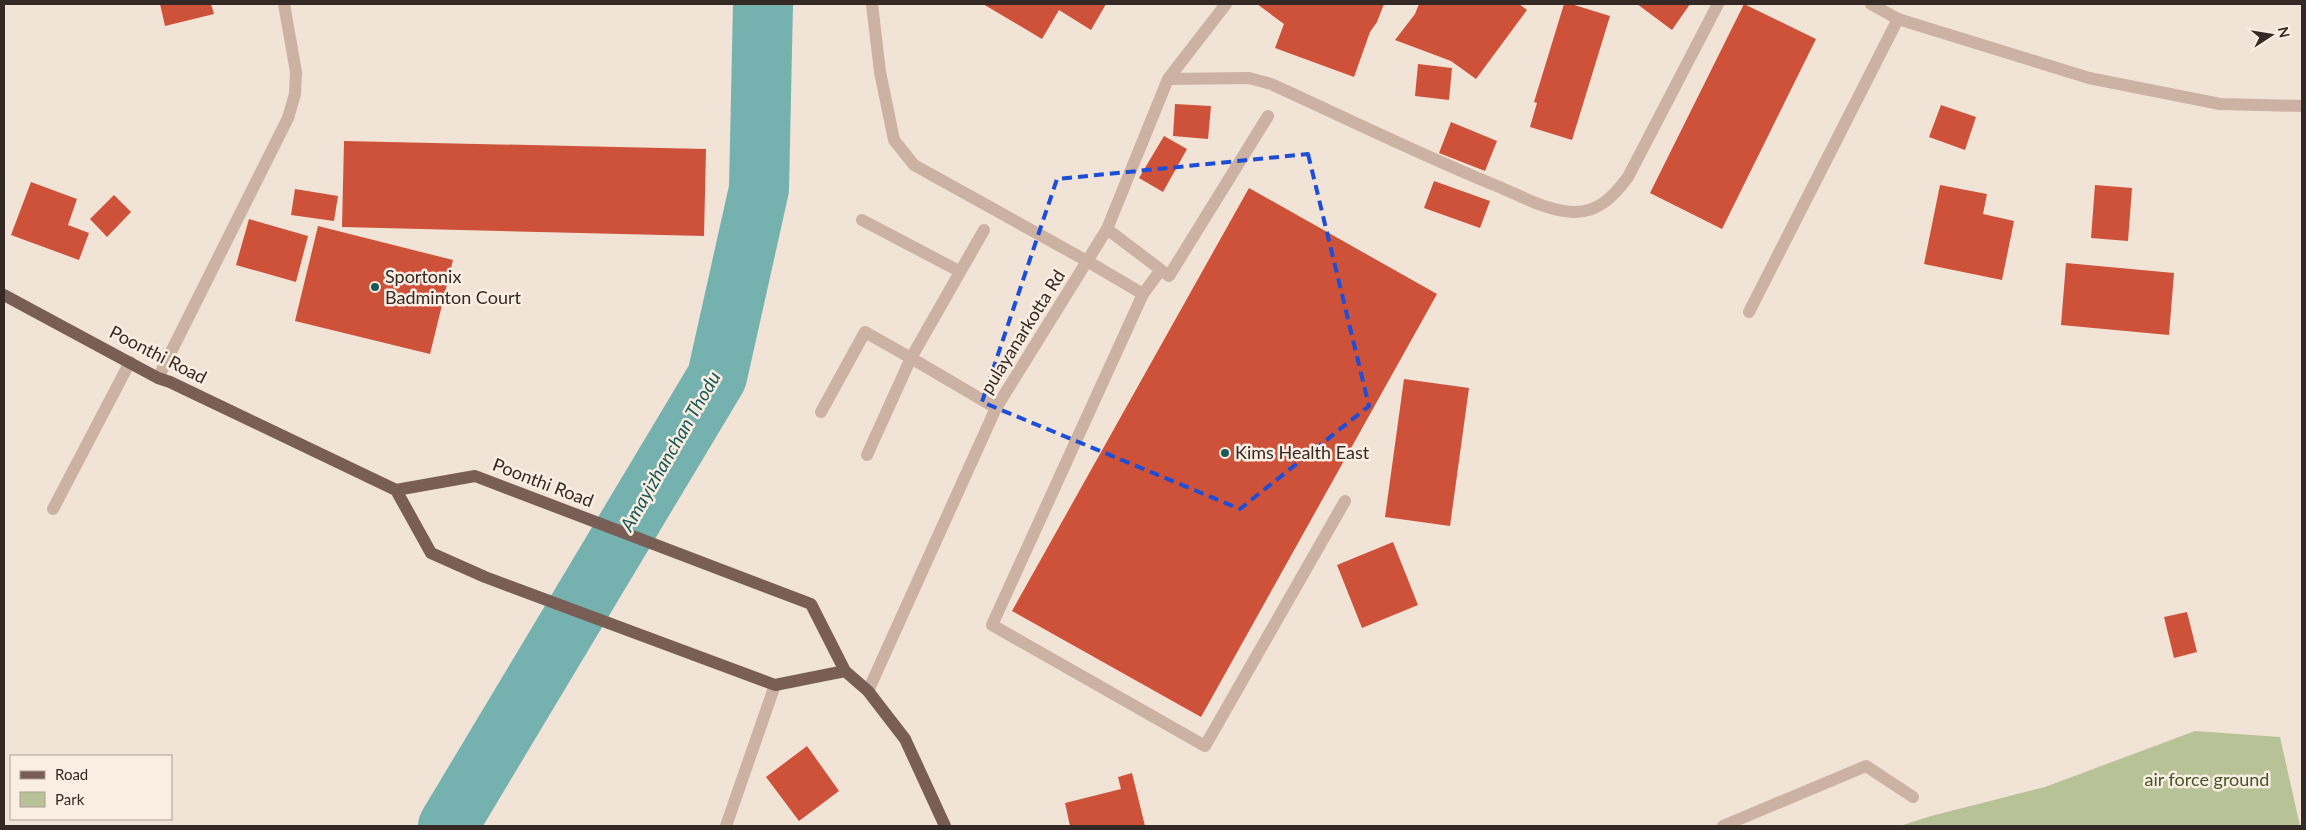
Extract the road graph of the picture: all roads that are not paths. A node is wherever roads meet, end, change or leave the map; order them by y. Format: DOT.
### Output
graph roads {
  1 [pos="284,4"];
  2 [pos="872,4"];
  3 [pos="1226,4"];
  4 [pos="1718,4"];
  5 [pos="1872,4"];
  6 [pos="1898,19"];
  7 [pos="1168,79"];
  8 [pos="2302,106"];
  9 [pos="1268,116"];
  10 [pos="862,220"];
  11 [pos="1107,229"];
  12 [pos="984,230"];
  13 [pos="1087,261"];
  14 [pos="959,271"];
  15 [pos="1160,271"];
  16 [pos="1143,294"];
  17 [pos="4,295"];
  18 [pos="1749,312"];
  19 [pos="911,358"];
  20 [pos="130,362"];
  21 [pos="158,378"];
  22 [pos="996,408"];
  23 [pos="821,412"];
  24 [pos="867,454"];
  25 [pos="396,490"];
  26 [pos="1345,501"];
  27 [pos="52,509"];
  28 [pos="846,671"];
  29 [pos="775,685"];
  30 [pos="868,691"];
  31 [pos="1913,797"];
  32 [pos="726,826"];
  33 [pos="945,826"];
  34 [pos="1723,826"];
  1 -- 21 [label="street"];
  2 -- 13 [label="street"];
  3 -- 7 [label="street, pulayanarkotta Rd"];
  4 -- 7 [label="street"];
  5 -- 6 [label="street"];
  6 -- 8 [label="street"];
  6 -- 18 [label="street"];
  7 -- 11 [label="street, pulayanarkotta Rd"];
  9 -- 15 [label="street"];
  10 -- 14 [label="street"];
  11 -- 13 [label="street, pulayanarkotta Rd"];
  11 -- 15 [label="street"];
  12 -- 14 [label="street"];
  13 -- 16 [label="street"];
  13 -- 22 [label="street, pulayanarkotta Rd"];
  14 -- 19 [label="street"];
  15 -- 16 [label="street"];
  16 -- 26 [label="street"];
  17 -- 20 [label="main road, Poonthi Road"];
  19 -- 22 [label="street"];
  19 -- 23 [label="street"];
  19 -- 24 [label="street"];
  20 -- 21 [label="main road, Poonthi Road"];
  20 -- 27 [label="street"];
  21 -- 25 [label="main road, Poonthi Road"];
  22 -- 30 [label="street, pulayanarkotta Rd"];
  25 -- 28 [label="main road, Poonthi Road"];
  25 -- 29 [label="main road"];
  28 -- 29 [label="main road"];
  28 -- 30 [label="main road, Poonthi Road"];
  29 -- 32 [label="street"];
  30 -- 33 [label="main road, Poonthi Road"];
  31 -- 34 [label="street"];
}
